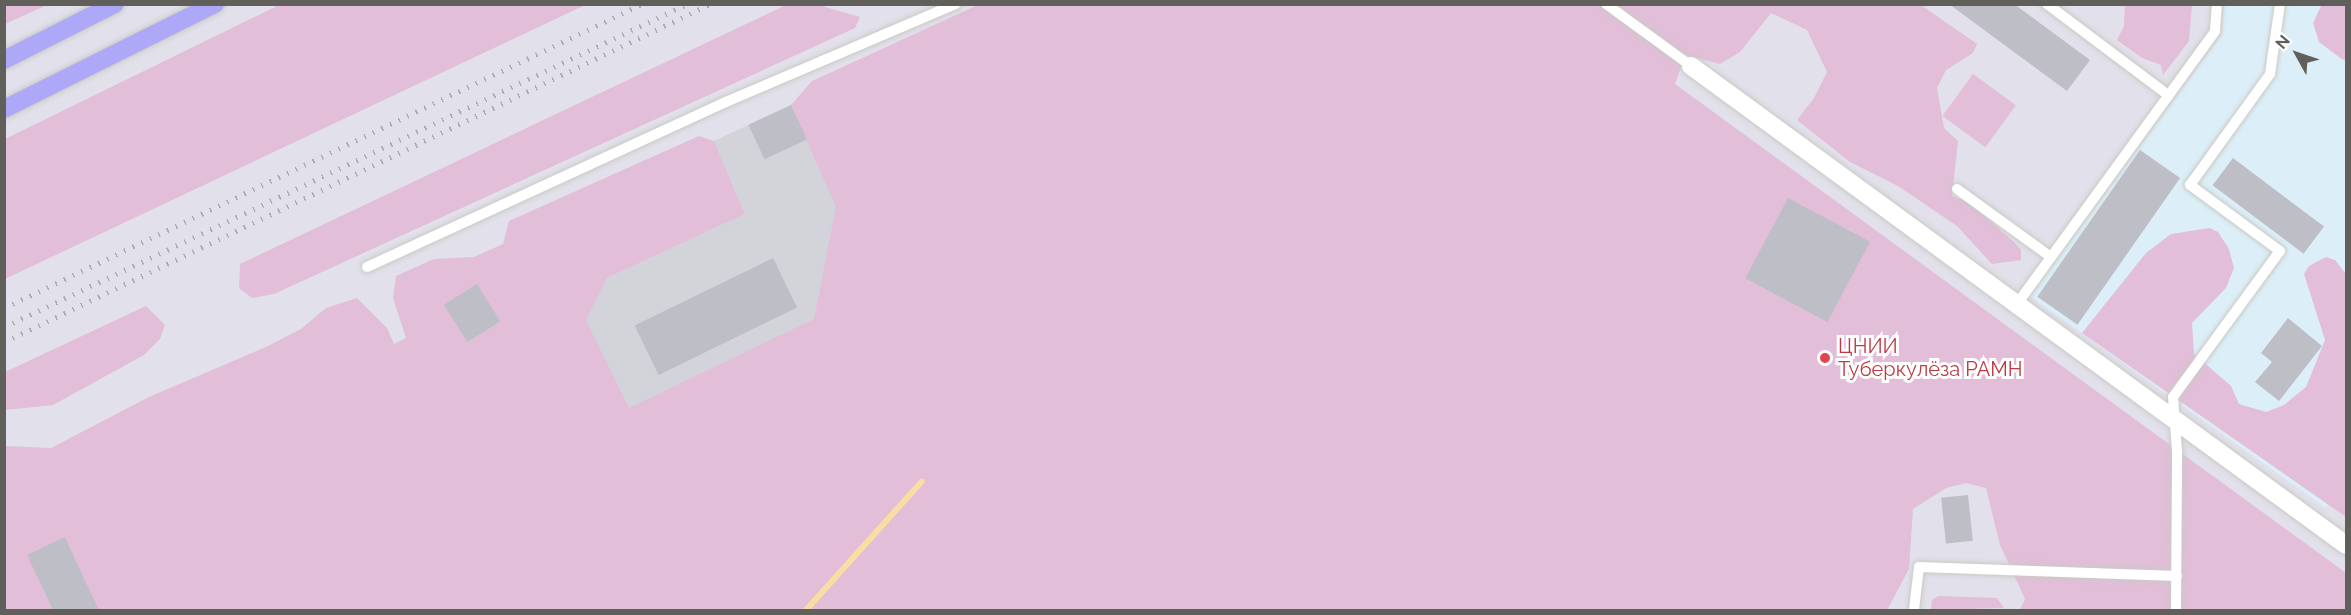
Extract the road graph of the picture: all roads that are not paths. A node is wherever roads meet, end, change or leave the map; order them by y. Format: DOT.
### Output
graph roads {
  1 [pos="115,4"];
  2 [pos="215,4"];
  3 [pos="956,4"];
  4 [pos="1606,4"];
  5 [pos="2047,4"];
  6 [pos="2217,4"];
  7 [pos="2280,4"];
  8 [pos="4,60"];
  9 [pos="1691,66"];
  10 [pos="2168,95"];
  11 [pos="4,109"];
  12 [pos="1957,189"];
  13 [pos="2051,257"];
  14 [pos="367,267"];
  15 [pos="2017,304"];
  16 [pos="2174,419"];
  17 [pos="2346,545"];
  18 [pos="2177,576"];
  19 [pos="1914,610"];
  20 [pos="2176,610"];
  1 -- 8 [label="main road"];
  2 -- 11 [label="main road"];
  3 -- 14 [label="lane"];
  4 -- 9 [label="lane"];
  5 -- 10 [label="lane"];
  6 -- 10 [label="lane"];
  7 -- 16 [label="lane"];
  9 -- 15 [label="street"];
  10 -- 13 [label="lane"];
  12 -- 13 [label="lane"];
  13 -- 15 [label="lane"];
  15 -- 16 [label="street"];
  16 -- 17 [label="street"];
  16 -- 18 [label="lane"];
  18 -- 19 [label="lane"];
  18 -- 20 [label="lane"];
}
